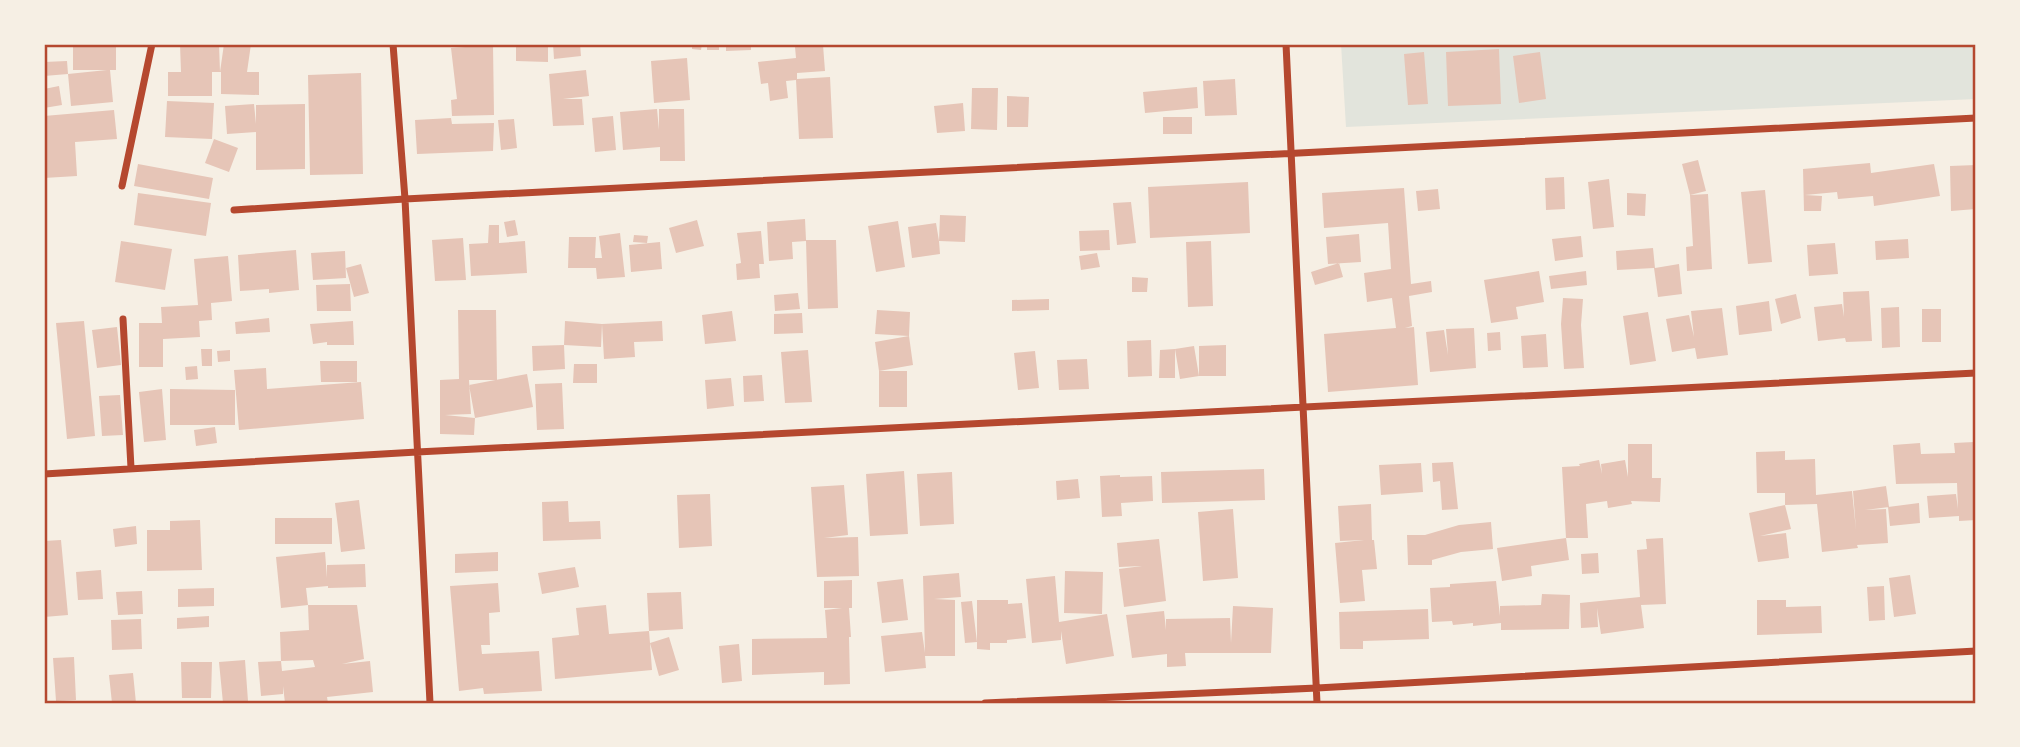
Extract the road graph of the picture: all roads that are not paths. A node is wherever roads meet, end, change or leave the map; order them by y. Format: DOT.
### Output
graph roads {
  1 [pos="152,44"];
  2 [pos="393,44"];
  3 [pos="1286,44"];
  4 [pos="1976,118"];
  5 [pos="1291,154"];
  6 [pos="122,186"];
  7 [pos="405,199"];
  8 [pos="234,210"];
  9 [pos="123,319"];
  10 [pos="1976,373"];
  11 [pos="1303,408"];
  12 [pos="417,452"];
  13 [pos="131,468"];
  14 [pos="44,474"];
  15 [pos="1976,651"];
  16 [pos="1317,688"];
  17 [pos="430,703"];
  18 [pos="985,703"];
  19 [pos="1317,703"];
  1 -- 6 [label="street"];
  2 -- 7 [label="street"];
  3 -- 5 [label="street"];
  4 -- 5 [label="street"];
  5 -- 7 [label="street"];
  5 -- 11 [label="street"];
  7 -- 8 [label="street"];
  7 -- 12 [label="street"];
  9 -- 13 [label="street"];
  10 -- 11 [label="street"];
  11 -- 12 [label="street"];
  11 -- 16 [label="street"];
  12 -- 13 [label="street"];
  12 -- 17 [label="street"];
  13 -- 14 [label="street"];
  15 -- 16 [label="street"];
  16 -- 18 [label="street"];
  16 -- 19 [label="street"];
}
